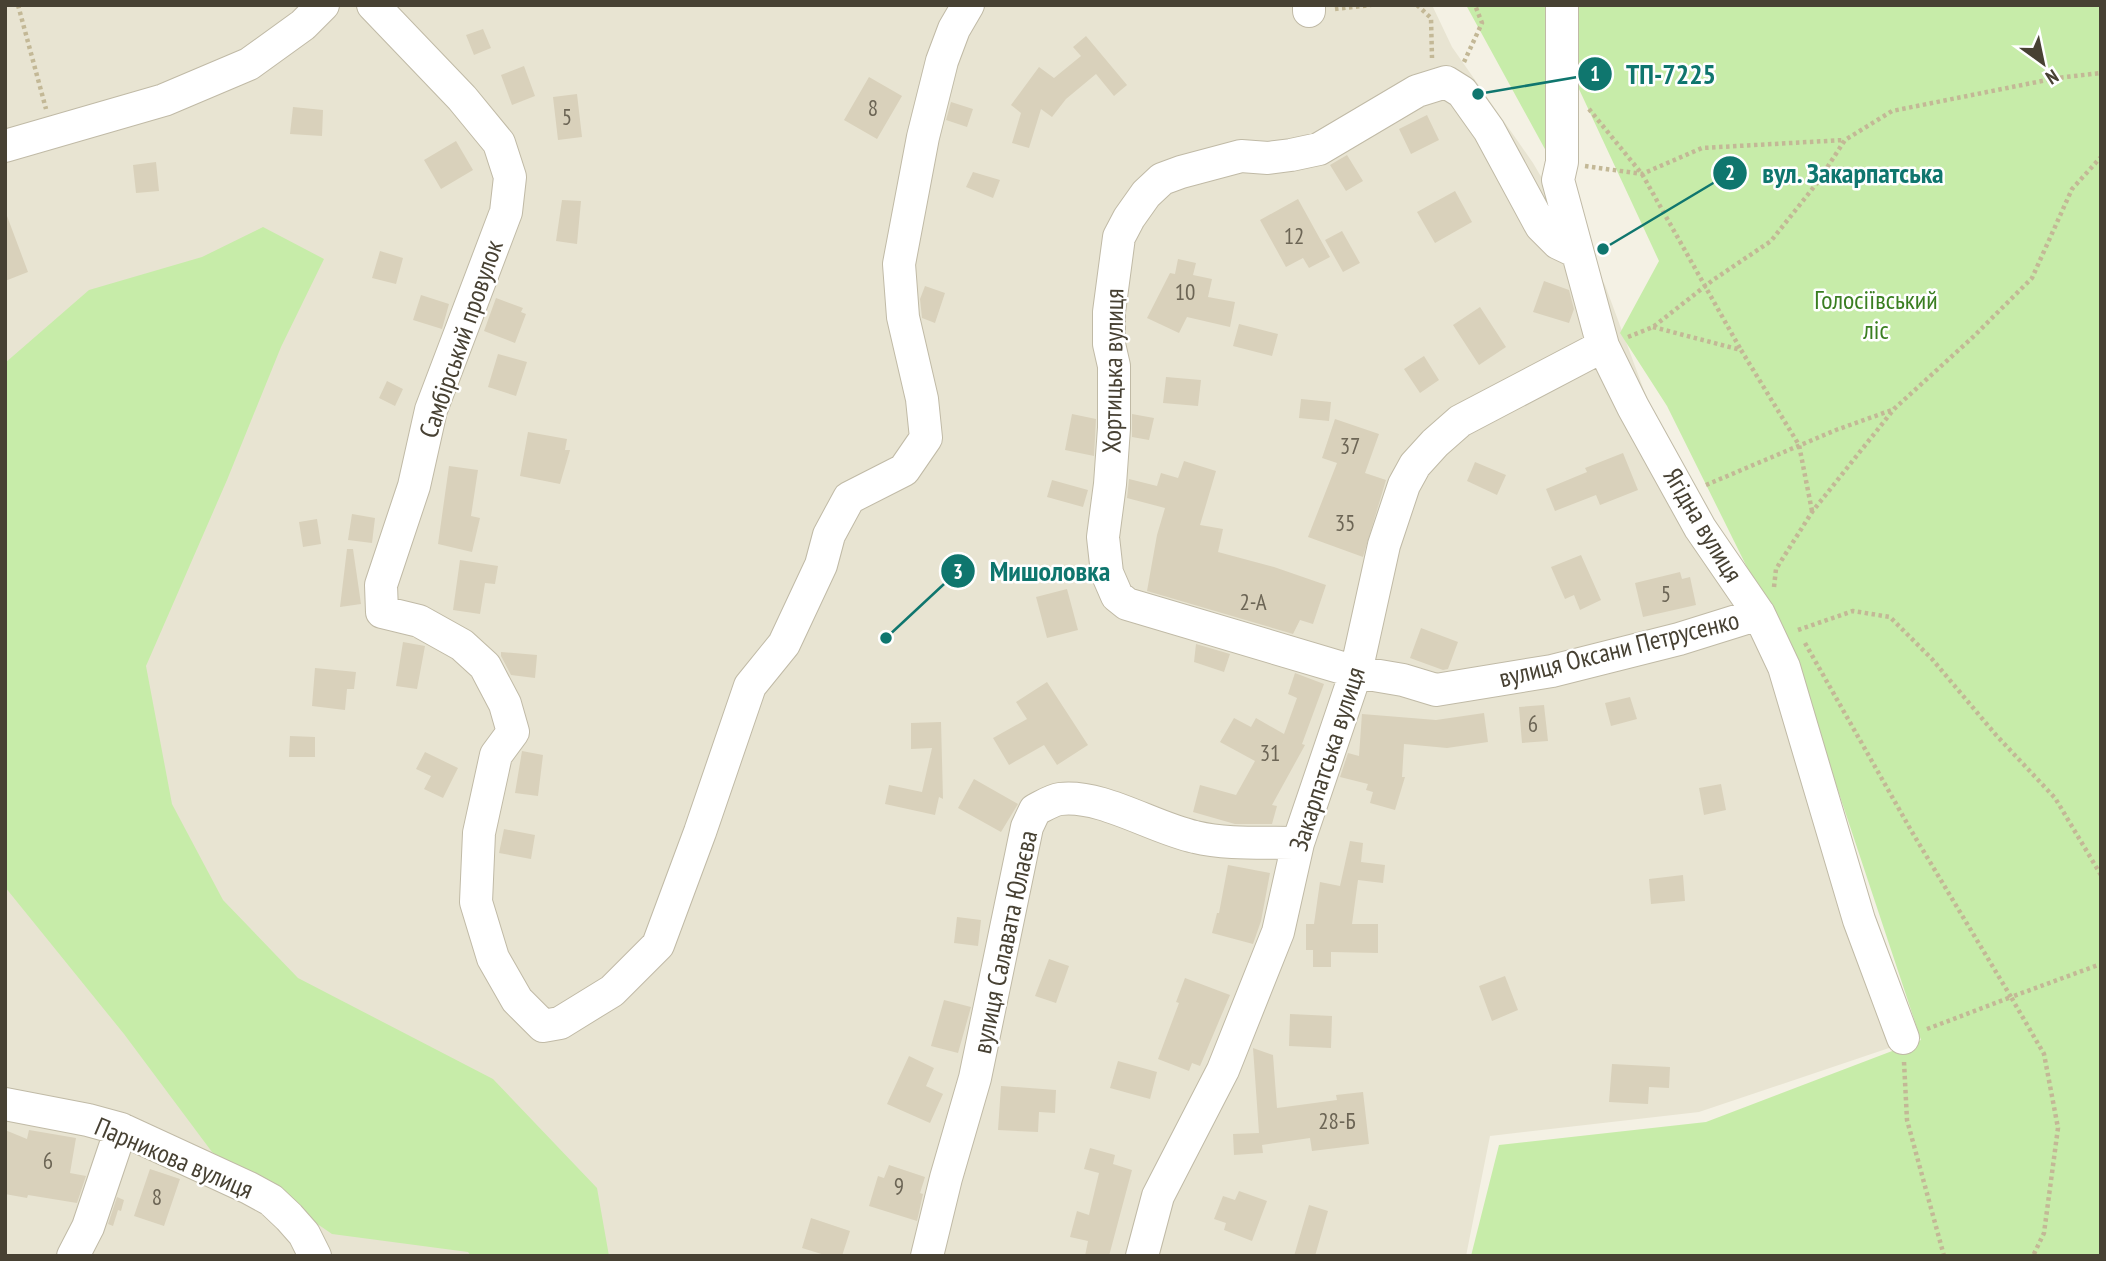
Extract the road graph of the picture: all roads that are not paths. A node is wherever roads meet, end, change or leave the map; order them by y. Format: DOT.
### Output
graph roads {
  1 [pos="323,5"];
  2 [pos="373,5"];
  3 [pos="968,5"];
  4 [pos="1562,5"];
  5 [pos="5,146"];
  6 [pos="1577,252"];
  7 [pos="1603,346"];
  8 [pos="1767,604"];
  9 [pos="1356,672"];
  10 [pos="1298,843"];
  11 [pos="1903,1038"];
  12 [pos="5,1104"];
  13 [pos="121,1129"];
  14 [pos="73,1256"];
  15 [pos="315,1256"];
  16 [pos="927,1256"];
  17 [pos="1142,1256"];
  1 -- 5 [label="street"];
  2 -- 3 [label="street, Самбірський провулок"];
  4 -- 6 [label="street, Ягідна вулиця"];
  6 -- 7 [label="street, Ягідна вулиця"];
  6 -- 9 [label="street, Хортицька вулиця"];
  7 -- 8 [label="street, Ягідна вулиця"];
  7 -- 9 [label="street, Закарпатська вулиця"];
  8 -- 9 [label="street, вулиця Оксани Петрусенко"];
  8 -- 11 [label="street, Ягідна вулиця"];
  9 -- 10 [label="street, Закарпатська вулиця"];
  10 -- 16 [label="street, вулиця Салавата Юлаєва"];
  10 -- 17 [label="street, Закарпатська вулиця"];
  12 -- 13 [label="street, Парникова вулиця"];
  13 -- 14 [label="street"];
  13 -- 15 [label="street, Парникова вулиця"];
}
